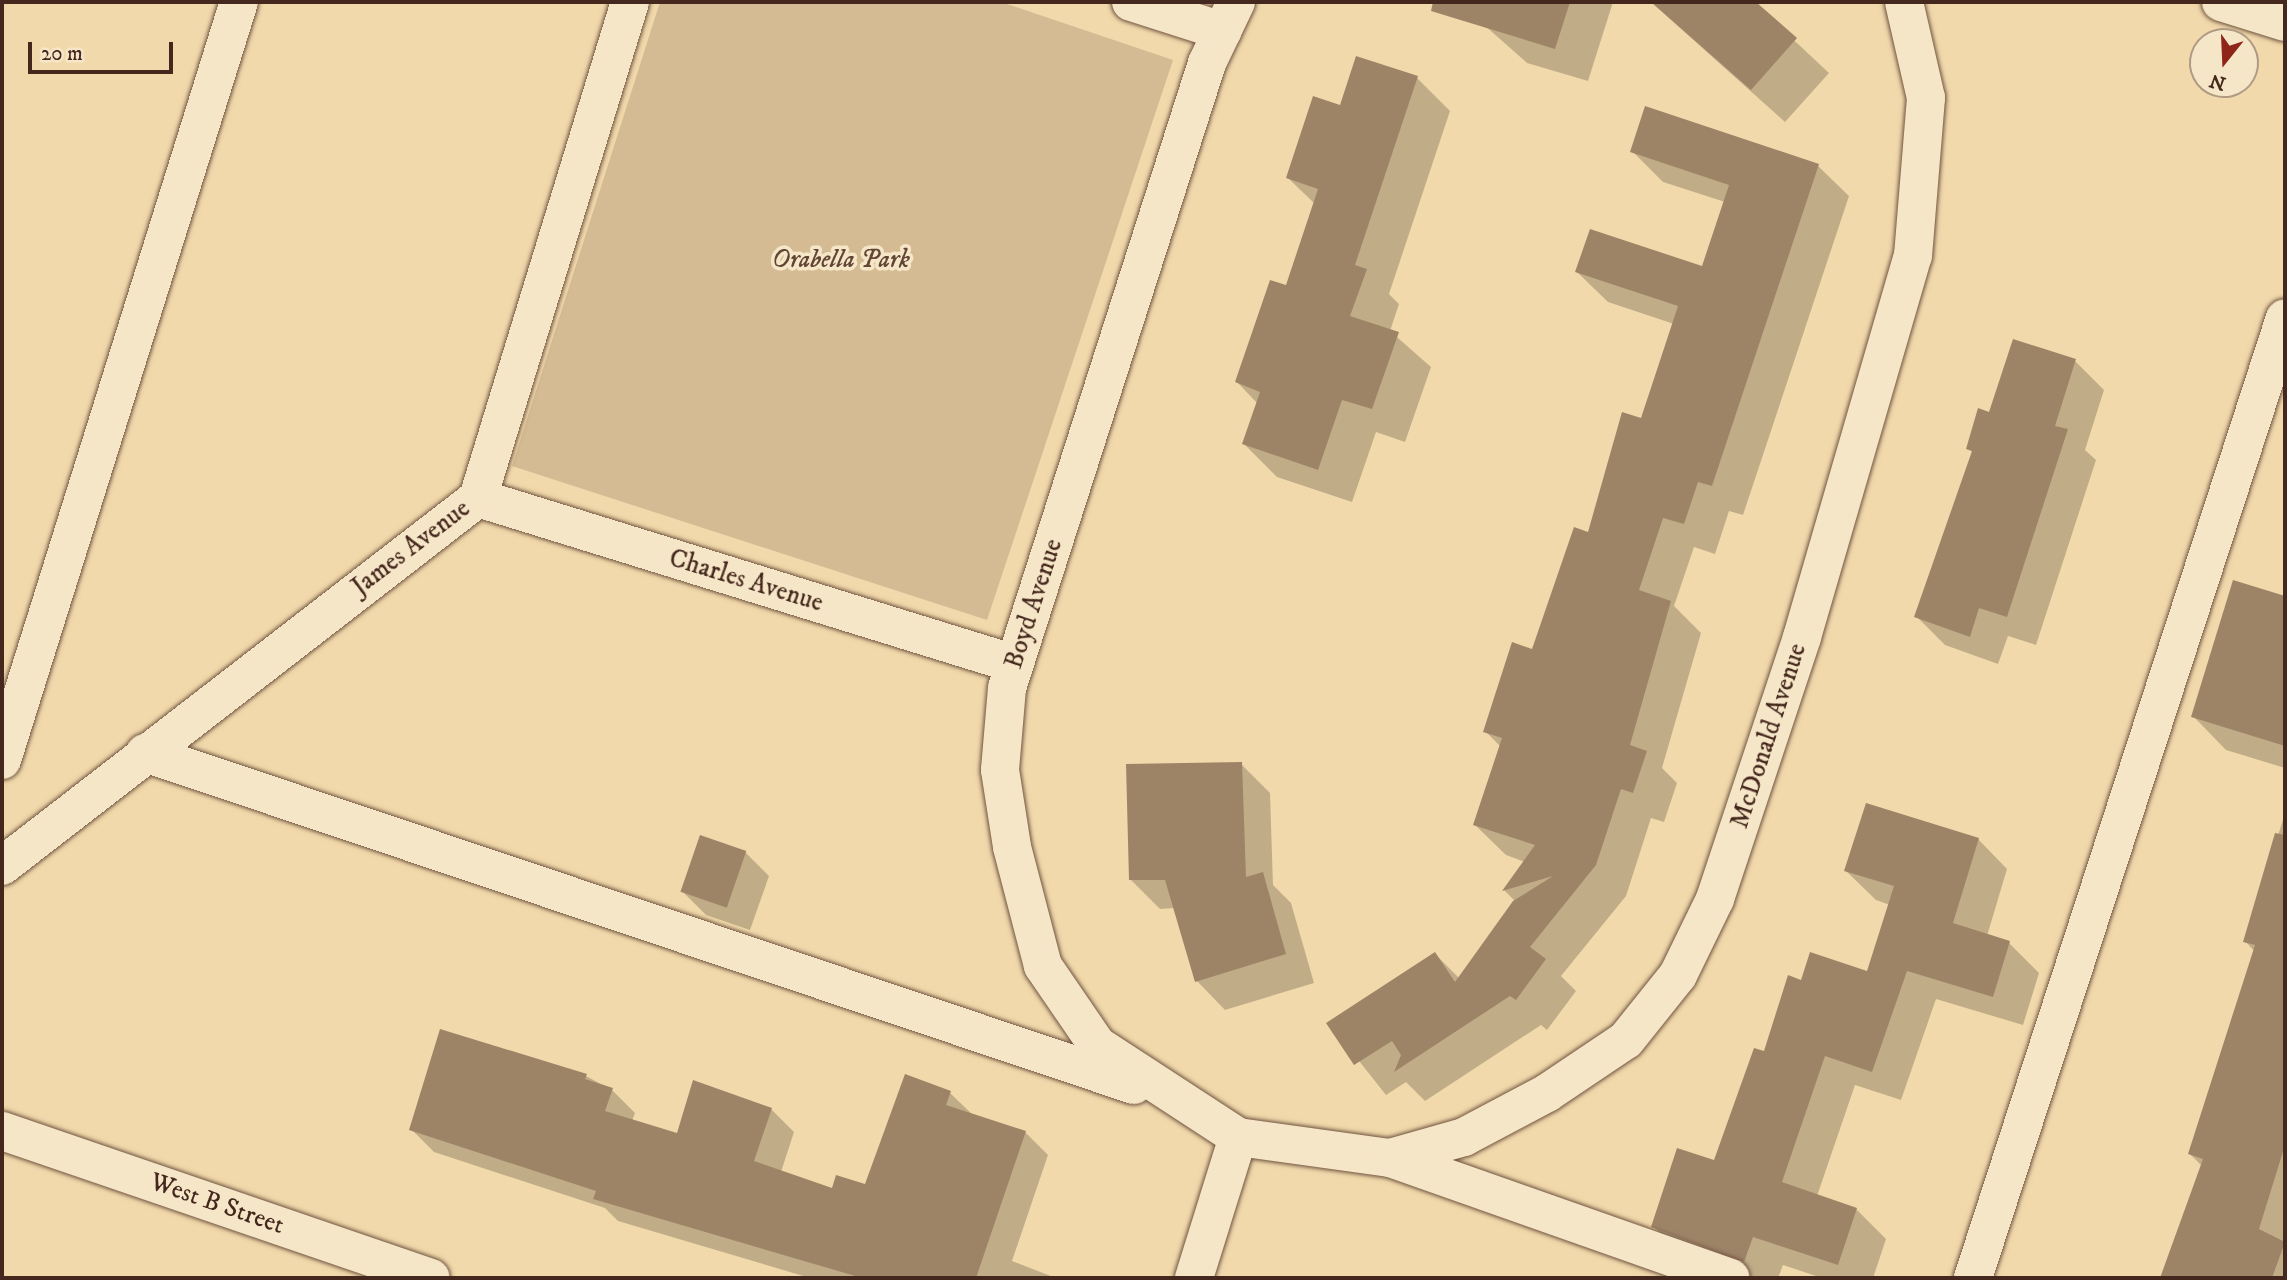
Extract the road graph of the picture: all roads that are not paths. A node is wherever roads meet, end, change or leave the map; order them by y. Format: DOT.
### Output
graph roads {
  1 [pos="239,2"];
  2 [pos="630,2"];
  3 [pos="1131,2"];
  4 [pos="1904,2"];
  5 [pos="2221,2"];
  6 [pos="1229,16"];
  7 [pos="2285,23"];
  8 [pos="2285,318"];
  9 [pos="478,498"];
  10 [pos="1015,664"];
  11 [pos="145,753"];
  12 [pos="2,760"];
  13 [pos="2,866"];
  14 [pos="1166,1095"];
  15 [pos="2,1131"];
  16 [pos="1238,1137"];
  17 [pos="1390,1158"];
  18 [pos="431,1278"];
  19 [pos="1194,1278"];
  20 [pos="1730,1278"];
  21 [pos="1973,1278"];
  1 -- 12 [label="street"];
  2 -- 9 [label="street, James Avenue"];
  3 -- 6 [label="street"];
  4 -- 17 [label="street, McDonald Avenue"];
  5 -- 7 [label="street"];
  6 -- 10 [label="street, Boyd Avenue"];
  8 -- 21 [label="street"];
  9 -- 10 [label="street, Charles Avenue"];
  9 -- 11 [label="street, James Avenue"];
  10 -- 14 [label="street, Boyd Avenue"];
  11 -- 13 [label="street, James Avenue"];
  11 -- 14 [label="street"];
  14 -- 16 [label="street, Boyd Avenue"];
  15 -- 18 [label="street, West B Street"];
  16 -- 17 [label="street, McDonald Avenue"];
  16 -- 19 [label="street"];
  17 -- 20 [label="street"];
}
